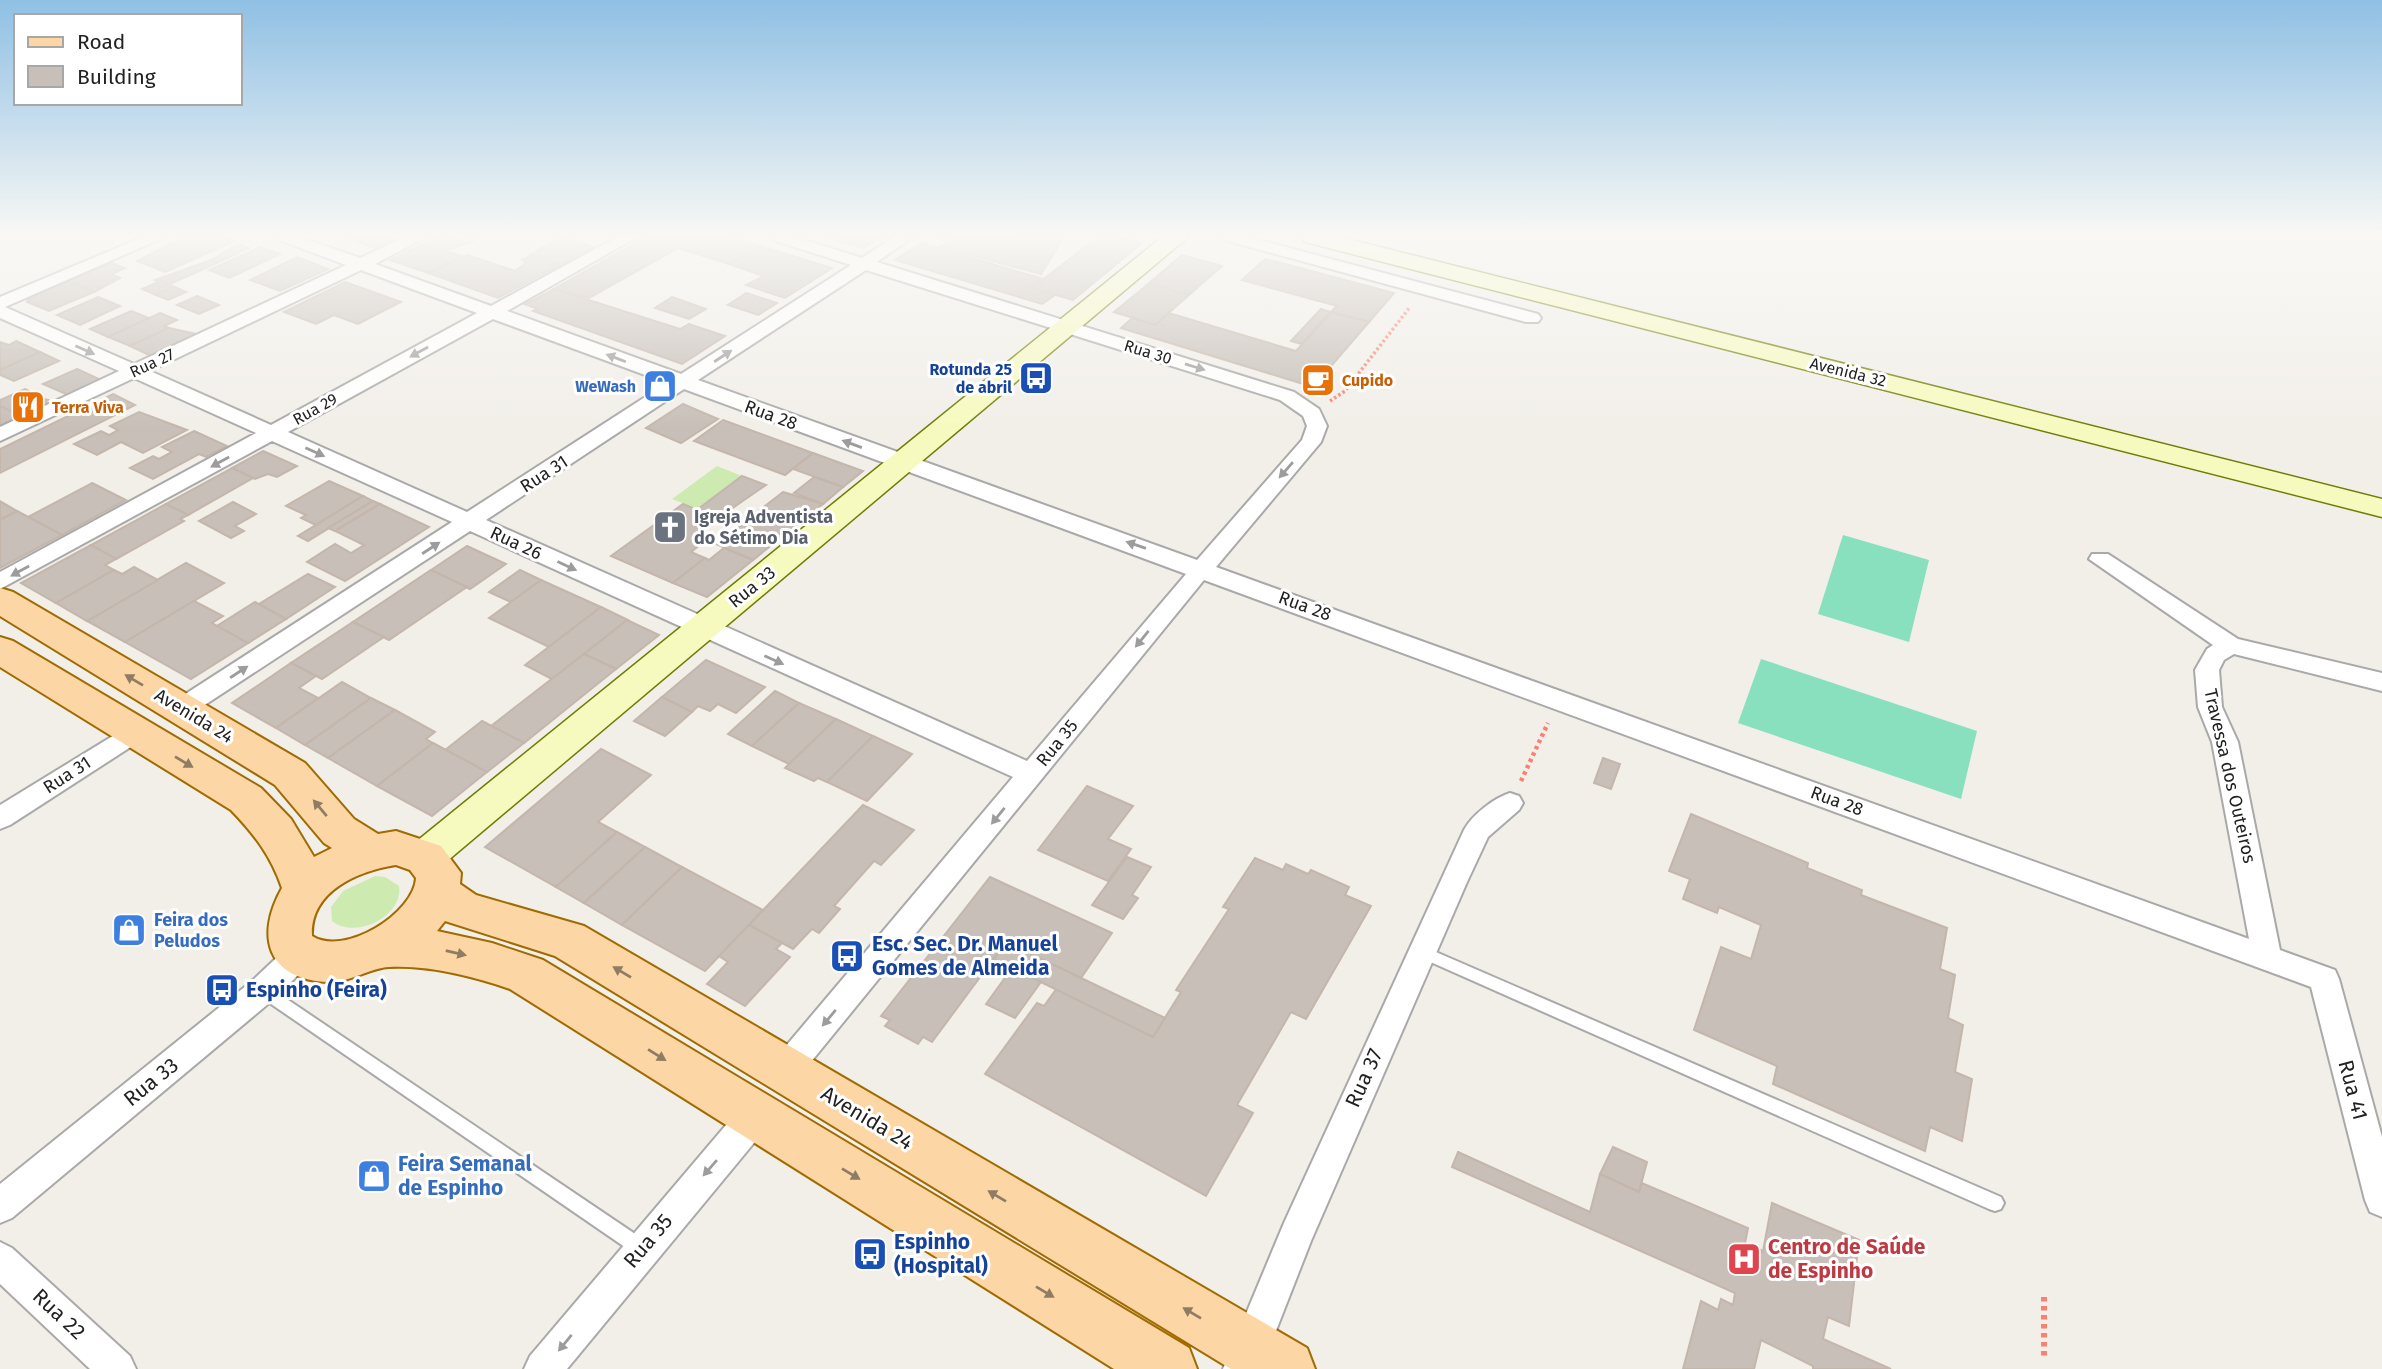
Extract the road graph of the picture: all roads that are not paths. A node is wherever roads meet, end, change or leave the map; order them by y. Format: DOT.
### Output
graph roads {
  1 [pos="283,301"];
  2 [pos="464,301"];
  3 [pos="511,301"];
  4 [pos="807,301"];
  5 [pos="984,301"];
  6 [pos="1099,301"];
  7 [pos="1468,301"];
  8 [pos="1565,301"];
  9 [pos="1615,301"];
  10 [pos="492,311"];
  11 [pos="0,312"];
  12 [pos="1532,318"];
  13 [pos="1067,327"];
  14 [pos="134,372"];
  15 [pos="683,383"];
  16 [pos="1312,412"];
  17 [pos="272,433"];
  18 [pos="0,435"];
  19 [pos="903,463"];
  20 [pos="2382,493"];
  21 [pos="2382,508"];
  22 [pos="472,522"];
  23 [pos="2100,559"];
  24 [pos="1200,568"];
  25 [pos="0,582"];
  26 [pos="0,600"];
  27 [pos="702,628"];
  28 [pos="2230,645"];
  29 [pos="0,650"];
  30 [pos="2382,682"];
  31 [pos="182,708"];
  32 [pos="134,732"];
  33 [pos="1032,774"];
  34 [pos="1510,803"];
  35 [pos="0,818"];
  36 [pos="372,851"];
  37 [pos="432,874"];
  38 [pos="305,890"];
  39 [pos="388,947"];
  40 [pos="1422,953"];
  41 [pos="300,954"];
  42 [pos="2267,958"];
  43 [pos="2324,979"];
  44 [pos="262,990"];
  45 [pos="786,1069"];
  46 [pos="755,1116"];
  47 [pos="2382,1200"];
  48 [pos="1995,1203"];
  49 [pos="0,1206"];
  50 [pos="641,1248"];
  51 [pos="0,1260"];
  52 [pos="1260,1362"];
  53 [pos="117,1369"];
  54 [pos="543,1369"];
  55 [pos="1168,1369"];
  1 -- 14 [label="street, Rua 27"];
  2 -- 10 [label="street, Rua 28"];
  3 -- 10 [label="street, Rua 29"];
  15 -- 4 [label="street, Rua 31, one-way"];
  5 -- 13 [label="street, Rua 30"];
  6 -- 13 [label="main road, Rua 33"];
  7 -- 12 [label="street"];
  8 -- 21 [label="main road, Avenida 32"];
  9 -- 20 [label="main road, Avenida 32"];
  15 -- 10 [label="street, Rua 28, one-way"];
  10 -- 17 [label="street, Rua 29, one-way"];
  11 -- 14 [label="street, Rua 26, one-way"];
  13 -- 16 [label="street, Rua 30, one-way"];
  13 -- 19 [label="main road, Rua 33"];
  14 -- 17 [label="street, Rua 26"];
  14 -- 18 [label="street, Rua 27"];
  19 -- 15 [label="street, Rua 28, one-way"];
  15 -- 22 [label="street, Rua 31"];
  16 -- 24 [label="street, Rua 35, one-way"];
  17 -- 22 [label="street, Rua 26, one-way"];
  17 -- 25 [label="street, Rua 29, one-way"];
  24 -- 19 [label="street, Rua 28, one-way"];
  19 -- 27 [label="main road, Rua 33"];
  22 -- 27 [label="street, Rua 26, one-way"];
  31 -- 22 [label="street, Rua 31, one-way"];
  23 -- 28 [label="street"];
  24 -- 33 [label="street, Rua 35, one-way"];
  24 -- 42 [label="street, Rua 28"];
  31 -- 26 [label="main road, Avenida 24, one-way"];
  27 -- 33 [label="street, Rua 26, one-way"];
  27 -- 37 [label="main road, Rua 33"];
  28 -- 30 [label="street"];
  28 -- 42 [label="street, Travessa dos Outeiros"];
  29 -- 32 [label="main road"];
  36 -- 31 [label="main road, Avenida 24, one-way"];
  32 -- 35 [label="street, Rua 31"];
  32 -- 38 [label="main road, one-way"];
  33 -- 45 [label="street, Rua 35, one-way"];
  34 -- 40 [label="street, Rua 37"];
  36 -- 37 [label="main road, Avenida 24"];
  36 -- 38 [label="main road, Avenida 24"];
  37 -- 39 [label="main road"];
  45 -- 37 [label="main road, Avenida 24, one-way"];
  38 -- 41 [label="main road, Avenida 24"];
  39 -- 41 [label="main road"];
  39 -- 46 [label="main road, one-way"];
  40 -- 48 [label="lane"];
  40 -- 52 [label="street, Rua 37"];
  41 -- 44 [label="street, Rua 33"];
  42 -- 43 [label="street, Rua 28"];
  43 -- 47 [label="street, Rua 41"];
  44 -- 49 [label="street, Rua 33"];
  44 -- 50 [label="lane"];
  52 -- 45 [label="main road, Avenida 24, one-way"];
  46 -- 50 [label="street, Rua 35, one-way"];
  46 -- 55 [label="main road, one-way"];
  50 -- 54 [label="street, Rua 35, one-way"];
  51 -- 53 [label="street, Rua 22"];
}
